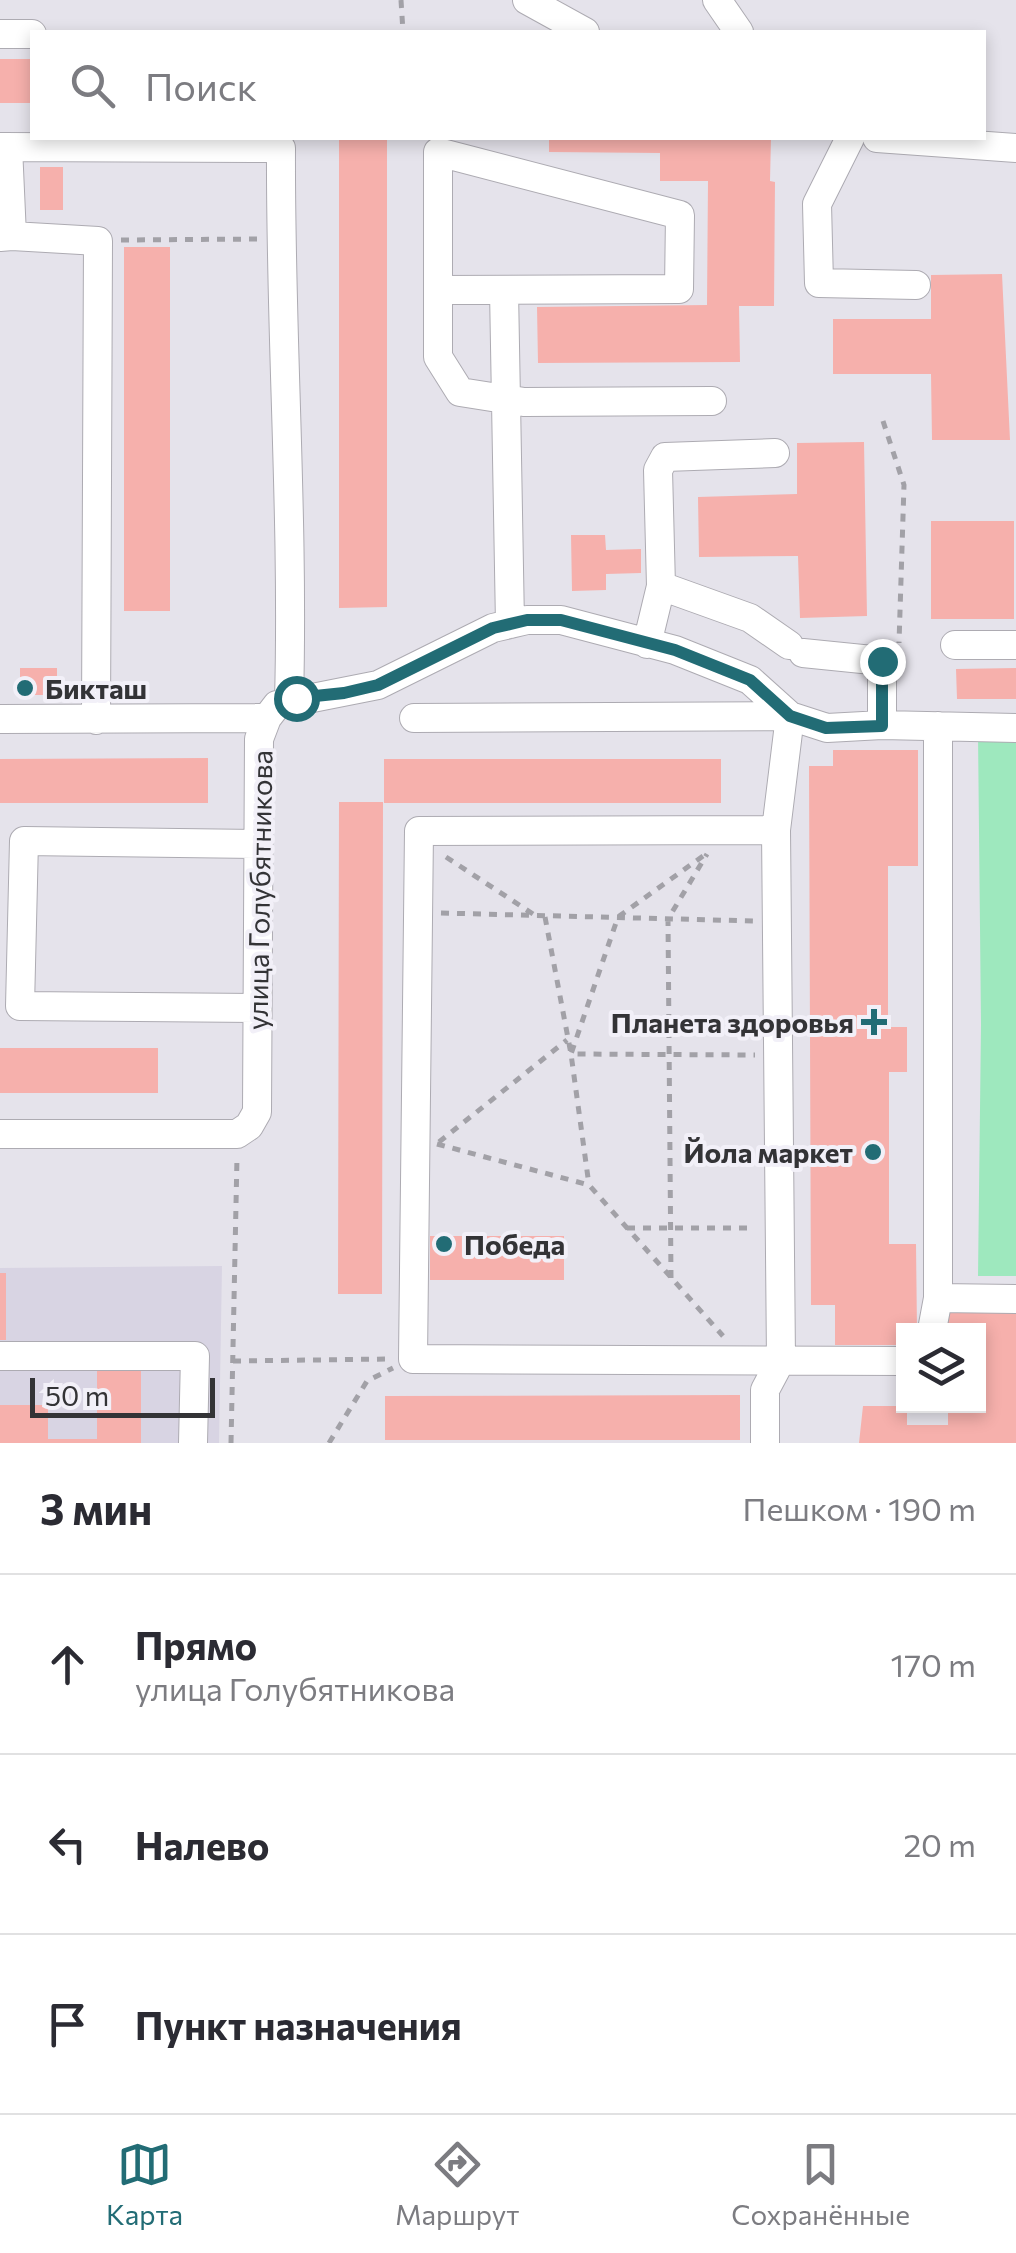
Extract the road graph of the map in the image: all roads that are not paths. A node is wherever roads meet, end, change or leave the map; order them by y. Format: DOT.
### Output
graph roads {
  1 [pos="527,0"];
  2 [pos="717,0"];
  3 [pos="581,30"];
  4 [pos="738,30"];
  5 [pos="0,34"];
  6 [pos="30,34"];
  7 [pos="849,140"];
  8 [pos="905,140"];
  9 [pos="4,146"];
  10 [pos="1016,148"];
  11 [pos="6,236"];
  12 [pos="916,285"];
  13 [pos="438,290"];
  14 [pos="504,290"];
  15 [pos="506,398"];
  16 [pos="712,400"];
  17 [pos="775,453"];
  18 [pos="660,586"];
  19 [pos="510,624"];
  20 [pos="646,644"];
  21 [pos="955,644"];
  22 [pos="1016,645"];
  23 [pos="278,710"];
  24 [pos="790,716"];
  25 [pos="414,718"];
  26 [pos="0,719"];
  27 [pos="96,720"];
  28 [pos="882,726"];
  29 [pos="938,726"];
  30 [pos="1016,728"];
  31 [pos="776,830"];
  32 [pos="12,840"];
  33 [pos="258,844"];
  34 [pos="256,1008"];
  35 [pos="0,1134"];
  36 [pos="938,1298"];
  37 [pos="1016,1299"];
  38 [pos="933,1323"];
  39 [pos="0,1356"];
  40 [pos="781,1360"];
  41 [pos="896,1361"];
  42 [pos="193,1443"];
  43 [pos="765,1443"];
  1 -- 3 [label="street"];
  2 -- 4 [label="street"];
  5 -- 6 [label="street"];
  7 -- 12 [label="street"];
  8 -- 10 [label="street"];
  9 -- 11 [label="street"];
  9 -- 23 [label="street, улица Голубятникова"];
  11 -- 27 [label="street"];
  13 -- 14 [label="street"];
  13 -- 14 [label="street"];
  13 -- 15 [label="street"];
  14 -- 15 [label="street"];
  15 -- 16 [label="street"];
  15 -- 19 [label="street"];
  17 -- 18 [label="street"];
  18 -- 20 [label="street"];
  18 -- 28 [label="street"];
  19 -- 20 [label="street"];
  19 -- 23 [label="street"];
  20 -- 24 [label="street"];
  21 -- 22 [label="street"];
  23 -- 27 [label="street"];
  23 -- 33 [label="street, улица Голубятникова"];
  24 -- 25 [label="street"];
  24 -- 28 [label="street"];
  24 -- 31 [label="street"];
  26 -- 27 [label="street"];
  28 -- 29 [label="street"];
  29 -- 30 [label="street"];
  29 -- 36 [label="street"];
  31 -- 40 [label="street"];
  31 -- 40 [label="street"];
  32 -- 33 [label="street"];
  32 -- 34 [label="street"];
  33 -- 34 [label="street, улица Голубятникова"];
  34 -- 35 [label="street, улица Голубятникова"];
  36 -- 37 [label="street"];
  36 -- 38 [label="street"];
  39 -- 42 [label="street"];
  40 -- 41 [label="street"];
  40 -- 43 [label="street"];
}
